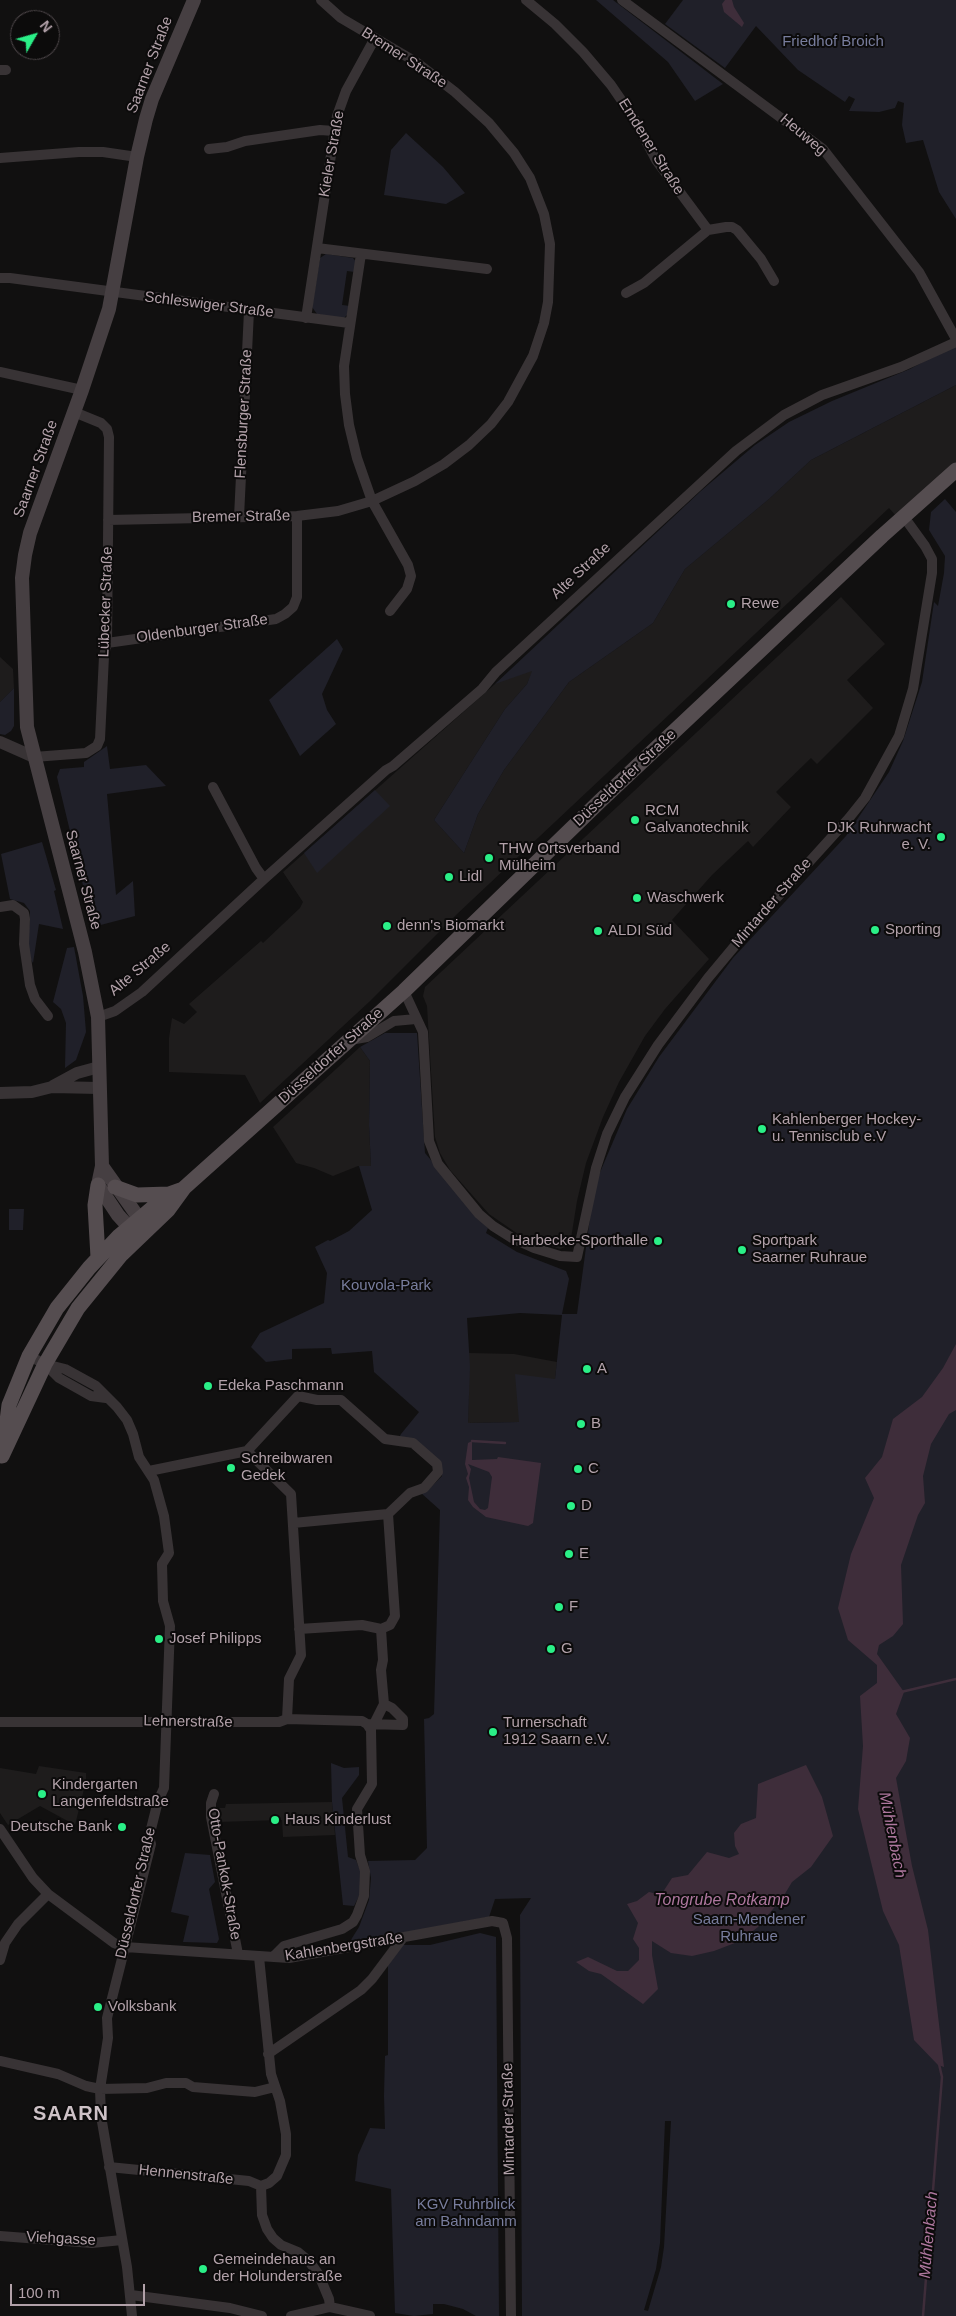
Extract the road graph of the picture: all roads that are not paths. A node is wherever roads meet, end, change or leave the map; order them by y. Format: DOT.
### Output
graph roads {
  1 [pos="194,0"];
  2 [pos="321,0"];
  3 [pos="526,0"];
  4 [pos="622,0"];
  5 [pos="375,38"];
  6 [pos="334,131"];
  7 [pos="210,149"];
  8 [pos="137,156"];
  9 [pos="0,158"];
  10 [pos="708,230"];
  11 [pos="316,248"];
  12 [pos="361,254"];
  13 [pos="487,269"];
  14 [pos="0,278"];
  15 [pos="774,281"];
  16 [pos="112,292"];
  17 [pos="626,293"];
  18 [pos="249,311"];
  19 [pos="306,318"];
  20 [pos="350,323"];
  21 [pos="956,340"];
  22 [pos="0,372"];
  23 [pos="82,390"];
  24 [pos="74,412"];
  25 [pos="956,470"];
  26 [pos="372,501"];
  27 [pos="297,516"];
  28 [pos="239,517"];
  29 [pos="904,517"];
  30 [pos="108,520"];
  31 [pos="390,611"];
  32 [pos="107,643"];
  33 [pos="0,742"];
  34 [pos="34,757"];
  35 [pos="213,787"];
  36 [pos="264,879"];
  37 [pos="4,906"];
  38 [pos="404,991"];
  39 [pos="48,1016"];
  40 [pos="98,1017"];
  41 [pos="416,1019"];
  42 [pos="347,1041"];
  43 [pos="99,1067"];
  44 [pos="52,1087"];
  45 [pos="99,1088"];
  46 [pos="0,1093"];
  47 [pos="102,1166"];
  48 [pos="98,1185"];
  49 [pos="115,1187"];
  50 [pos="184,1188"];
  51 [pos="169,1194"];
  52 [pos="139,1229"];
  53 [pos="98,1257"];
  54 [pos="29,1356"];
  55 [pos="45,1364"];
  56 [pos="247,1451"];
  57 [pos="1,1461"];
  58 [pos="149,1471"];
  59 [pos="388,1514"];
  60 [pos="293,1523"];
  61 [pos="299,1629"];
  62 [pos="381,1629"];
  63 [pos="384,1704"];
  64 [pos="287,1719"];
  65 [pos="0,1722"];
  66 [pos="167,1723"];
  67 [pos="371,1724"];
  68 [pos="214,1794"];
  69 [pos="0,1829"];
  70 [pos="48,1894"];
  71 [pos="503,1923"];
  72 [pos="402,1939"];
  73 [pos="125,1947"];
  74 [pos="238,1954"];
  75 [pos="259,1957"];
  76 [pos="273,1957"];
  77 [pos="0,1960"];
  78 [pos="268,2054"];
  79 [pos="0,2061"];
  80 [pos="275,2087"];
  81 [pos="100,2089"];
  82 [pos="110,2167"];
  83 [pos="261,2186"];
  84 [pos="0,2236"];
  85 [pos="122,2240"];
  86 [pos="131,2295"];
  87 [pos="330,2307"];
  88 [pos="132,2316"];
  89 [pos="262,2316"];
  90 [pos="291,2316"];
  91 [pos="370,2316"];
  92 [pos="511,2316"];
  1 -- 8 [label="main road, Saarner Straße"];
  2 -- 5 [label="street, Bremer Straße"];
  3 -- 10 [label="street, Emdener Straße"];
  4 -- 21 [label="street, Heuweg"];
  5 -- 6 [label="street, Kieler Straße"];
  5 -- 26 [label="street, Bremer Straße"];
  6 -- 7 [label="street"];
  6 -- 11 [label="street, Kieler Straße"];
  8 -- 9 [label="street"];
  8 -- 16 [label="main road, Saarner Straße"];
  10 -- 15 [label="street"];
  10 -- 17 [label="street"];
  11 -- 12 [label="street"];
  11 -- 19 [label="street, Kieler Straße"];
  12 -- 13 [label="street"];
  12 -- 20 [label="street"];
  14 -- 16 [label="street, Schleswiger Straße"];
  16 -- 18 [label="street, Schleswiger Straße"];
  16 -- 23 [label="main road, Saarner Straße"];
  18 -- 19 [label="street, Schleswiger Straße"];
  18 -- 28 [label="street, Flensburger Straße"];
  19 -- 20 [label="street"];
  20 -- 26 [label="street"];
  21 -- 36 [label="street, Alte Straße"];
  22 -- 23 [label="street"];
  23 -- 24 [label="main road, Saarner Straße"];
  24 -- 30 [label="street, Lübecker Straße"];
  24 -- 34 [label="main road, Saarner Straße"];
  25 -- 29 [label="main road, Düsseldorfer Straße"];
  26 -- 27 [label="street, Bremer Straße"];
  26 -- 31 [label="street"];
  27 -- 28 [label="street, Bremer Straße"];
  27 -- 32 [label="street, Oldenburger Straße"];
  28 -- 30 [label="street, Bremer Straße"];
  29 -- 38 [label="main road, Düsseldorfer Straße"];
  29 -- 41 [label="street, Mintarder Straße"];
  30 -- 32 [label="street, Lübecker Straße"];
  32 -- 34 [label="street, Lübecker Straße"];
  33 -- 34 [label="street"];
  34 -- 40 [label="main road, Saarner Straße"];
  35 -- 36 [label="street"];
  36 -- 40 [label="street, Alte Straße"];
  37 -- 39 [label="street"];
  38 -- 41 [label="street"];
  38 -- 42 [label="main road, Düsseldorfer Straße"];
  40 -- 43 [label="main road"];
  41 -- 42 [label="street"];
  42 -- 50 [label="main road, Düsseldorfer Straße"];
  43 -- 44 [label="street"];
  43 -- 45 [label="main road"];
  44 -- 45 [label="street"];
  44 -- 46 [label="street"];
  45 -- 47 [label="main road"];
  47 -- 48 [label="main road"];
  47 -- 49 [label="main road"];
  48 -- 52 [label="main road"];
  48 -- 53 [label="main road"];
  49 -- 51 [label="main road"];
  49 -- 52 [label="main road"];
  50 -- 51 [label="main road, Düsseldorfer Straße"];
  50 -- 52 [label="main road, Düsseldorfer Straße"];
  51 -- 52 [label="main road, Düsseldorfer Straße"];
  52 -- 53 [label="main road"];
  52 -- 55 [label="main road"];
  53 -- 54 [label="main road"];
  54 -- 55 [label="street, Düsseldorfer Straße"];
  54 -- 57 [label="main road"];
  55 -- 57 [label="main road"];
  55 -- 58 [label="street, Düsseldorfer Straße"];
  56 -- 58 [label="street"];
  56 -- 59 [label="street"];
  56 -- 60 [label="street"];
  58 -- 66 [label="street, Düsseldorfer Straße"];
  59 -- 60 [label="street"];
  59 -- 62 [label="street"];
  60 -- 61 [label="street"];
  61 -- 62 [label="street"];
  61 -- 64 [label="street"];
  62 -- 63 [label="street"];
  63 -- 67 [label="street"];
  63 -- 67 [label="street, Lehnerstraße"];
  64 -- 66 [label="street, Lehnerstraße"];
  64 -- 67 [label="street, Lehnerstraße"];
  65 -- 66 [label="street, Lehnerstraße"];
  66 -- 73 [label="street, Düsseldorfer Straße"];
  67 -- 76 [label="street"];
  68 -- 74 [label="street, Otto-Pankok-Straße"];
  69 -- 70 [label="street"];
  70 -- 73 [label="street"];
  70 -- 77 [label="street"];
  71 -- 72 [label="street, Kahlenbergstraße"];
  71 -- 92 [label="street, Mintarder Straße"];
  72 -- 76 [label="street, Kahlenbergstraße"];
  72 -- 78 [label="street"];
  73 -- 74 [label="street, Kahlenbergstraße"];
  73 -- 81 [label="street, Düsseldorfer Straße"];
  74 -- 75 [label="street, Kahlenbergstraße"];
  75 -- 76 [label="street, Kahlenbergstraße"];
  75 -- 78 [label="street"];
  78 -- 80 [label="street"];
  79 -- 81 [label="street"];
  80 -- 81 [label="street"];
  80 -- 83 [label="street"];
  81 -- 82 [label="street, Düsseldorfer Straße"];
  82 -- 83 [label="street, Hennenstraße"];
  82 -- 85 [label="street, Düsseldorfer Straße"];
  83 -- 87 [label="street"];
  84 -- 85 [label="street, Viehgasse"];
  85 -- 86 [label="street, Düsseldorfer Straße"];
  86 -- 88 [label="street, Düsseldorfer Straße"];
  86 -- 89 [label="street"];
  87 -- 90 [label="street"];
  87 -- 91 [label="street"];
}
